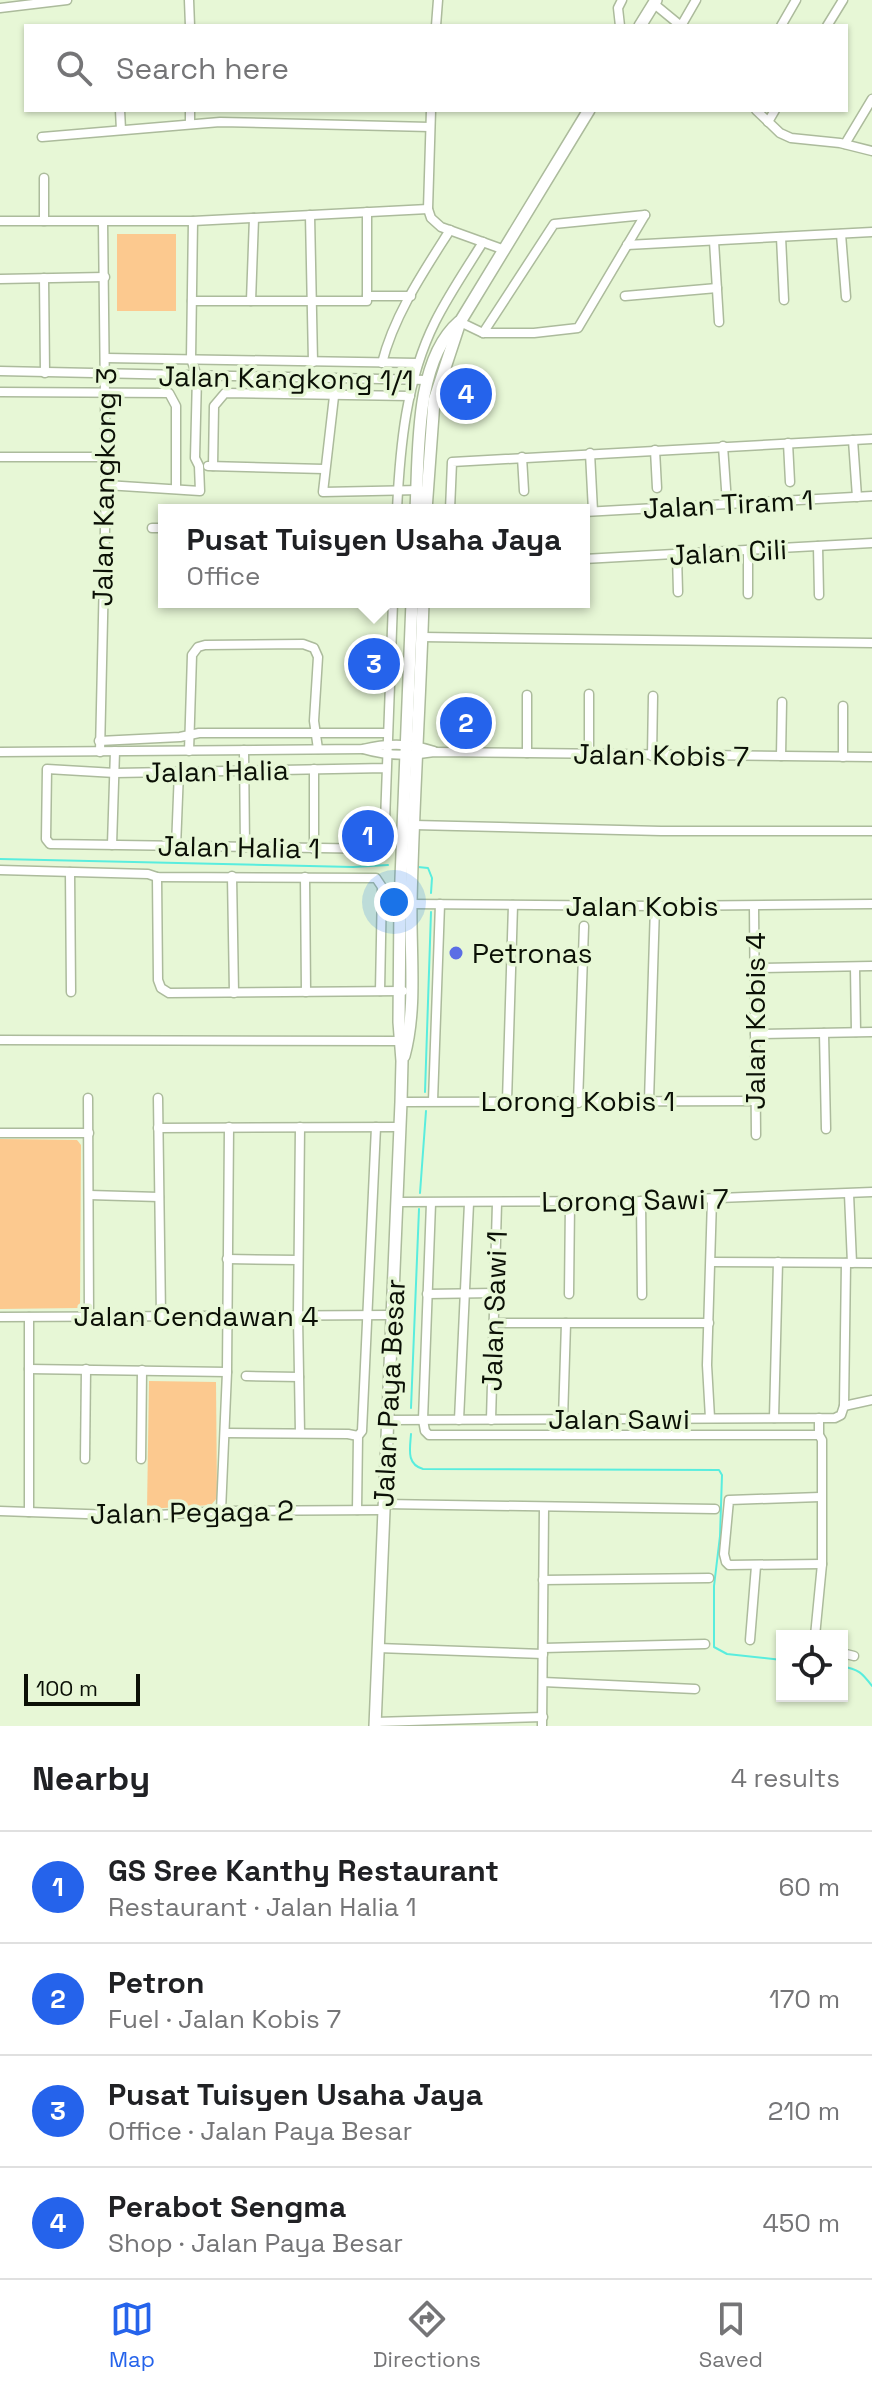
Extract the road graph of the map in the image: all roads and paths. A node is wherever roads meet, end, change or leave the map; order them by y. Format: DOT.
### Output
graph roads {
  1 [pos="67,0"];
  2 [pos="189,0"];
  3 [pos="438,0"];
  4 [pos="696,0"];
  5 [pos="796,0"];
  6 [pos="843,0"];
  7 [pos="654,2"];
  8 [pos="0,8"];
  9 [pos="190,24"];
  10 [pos="436,24"];
  11 [pos="641,24"];
  12 [pos="679,24"];
  13 [pos="682,24"];
  14 [pos="782,24"];
  15 [pos="828,24"];
  16 [pos="872,99"];
  17 [pos="120,112"];
  18 [pos="190,112"];
  19 [pos="431,112"];
  20 [pos="588,112"];
  21 [pos="758,112"];
  22 [pos="774,112"];
  23 [pos="768,122"];
  24 [pos="190,124"];
  25 [pos="430,127"];
  26 [pos="121,130"];
  27 [pos="42,137"];
  28 [pos="845,144"];
  29 [pos="872,151"];
  30 [pos="44,178"];
  31 [pos="428,209"];
  32 [pos="367,212"];
  33 [pos="310,215"];
  34 [pos="254,218"];
  35 [pos="0,221"];
  36 [pos="44,221"];
  37 [pos="193,221"];
  38 [pos="103,222"];
  39 [pos="450,230"];
  40 [pos="872,232"];
  41 [pos="841,234"];
  42 [pos="781,237"];
  43 [pos="714,241"];
  44 [pos="483,242"];
  45 [pos="627,245"];
  46 [pos="502,249"];
  47 [pos="105,277"];
  48 [pos="44,278"];
  49 [pos="0,279"];
  50 [pos="717,288"];
  51 [pos="411,296"];
  52 [pos="625,296"];
  53 [pos="846,297"];
  54 [pos="367,298"];
  55 [pos="784,300"];
  56 [pos="192,301"];
  57 [pos="251,301"];
  58 [pos="312,302"];
  59 [pos="460,322"];
  60 [pos="719,322"];
  61 [pos="483,333"];
  62 [pos="106,358"];
  63 [pos="191,359"];
  64 [pos="313,362"];
  65 [pos="382,363"];
  66 [pos="418,363"];
  67 [pos="0,371"];
  68 [pos="45,373"];
  69 [pos="105,375"];
  70 [pos="197,376"];
  71 [pos="336,379"];
  72 [pos="413,380"];
  73 [pos="428,380"];
  74 [pos="0,392"];
  75 [pos="105,392"];
  76 [pos="333,396"];
  77 [pos="410,396"];
  78 [pos="872,439"];
  79 [pos="853,440"];
  80 [pos="788,443"];
  81 [pos="723,446"];
  82 [pos="655,450"];
  83 [pos="590,453"];
  84 [pos="0,457"];
  85 [pos="106,457"];
  86 [pos="522,457"];
  87 [pos="199,466"];
  88 [pos="213,466"];
  89 [pos="324,469"];
  90 [pos="790,482"];
  91 [pos="106,485"];
  92 [pos="176,488"];
  93 [pos="657,488"];
  94 [pos="422,490"];
  95 [pos="398,491"];
  96 [pos="524,491"];
  97 [pos="872,496"];
  98 [pos="857,497"];
  99 [pos="727,503"];
  100 [pos="397,504"];
  101 [pos="418,504"];
  102 [pos="425,504"];
  103 [pos="450,504"];
  104 [pos="589,504"];
  105 [pos="590,512"];
  106 [pos="152,528"];
  107 [pos="158,528"];
  108 [pos="872,543"];
  109 [pos="818,546"];
  110 [pos="748,551"];
  111 [pos="677,555"];
  112 [pos="590,559"];
  113 [pos="678,592"];
  114 [pos="748,594"];
  115 [pos="819,595"];
  116 [pos="393,608"];
  117 [pos="412,608"];
  118 [pos="423,608"];
  119 [pos="422,637"];
  120 [pos="872,643"];
  121 [pos="589,694"];
  122 [pos="527,695"];
  123 [pos="653,696"];
  124 [pos="782,702"];
  125 [pos="843,706"];
  126 [pos="316,732"];
  127 [pos="387,733"];
  128 [pos="190,735"];
  129 [pos="99,741"];
  130 [pos="318,749"];
  131 [pos="387,749"];
  132 [pos="244,750"];
  133 [pos="412,750"];
  134 [pos="115,751"];
  135 [pos="189,751"];
  136 [pos="0,752"];
  137 [pos="100,752"];
  138 [pos="527,753"];
  139 [pos="589,754"];
  140 [pos="652,756"];
  141 [pos="781,756"];
  142 [pos="843,757"];
  143 [pos="872,757"];
  144 [pos="386,768"];
  145 [pos="244,769"];
  146 [pos="314,769"];
  147 [pos="179,771"];
  148 [pos="115,773"];
  149 [pos="414,825"];
  150 [pos="872,831"];
  151 [pos="47,842"];
  152 [pos="112,845"];
  153 [pos="176,847"];
  154 [pos="245,847"];
  155 [pos="314,849"];
  156 [pos="0,870"];
  157 [pos="70,872"];
  158 [pos="232,876"];
  159 [pos="157,877"];
  160 [pos="305,877"];
  161 [pos="382,903"];
  162 [pos="406,904"];
  163 [pos="440,904"];
  164 [pos="872,904"];
  165 [pos="513,905"];
  166 [pos="655,906"];
  167 [pos="754,906"];
  168 [pos="584,926"];
  169 [pos="872,966"];
  170 [pos="855,967"];
  171 [pos="755,968"];
  172 [pos="380,991"];
  173 [pos="405,991"];
  174 [pos="71,992"];
  175 [pos="306,992"];
  176 [pos="234,993"];
  177 [pos="856,1032"];
  178 [pos="872,1032"];
  179 [pos="824,1033"];
  180 [pos="755,1034"];
  181 [pos="0,1040"];
  182 [pos="399,1041"];
  183 [pos="402,1061"];
  184 [pos="88,1098"];
  185 [pos="158,1098"];
  186 [pos="433,1101"];
  187 [pos="507,1101"];
  188 [pos="649,1101"];
  189 [pos="756,1101"];
  190 [pos="401,1102"];
  191 [pos="578,1103"];
  192 [pos="229,1127"];
  193 [pos="300,1127"];
  194 [pos="376,1127"];
  195 [pos="400,1127"];
  196 [pos="158,1128"];
  197 [pos="826,1129"];
  198 [pos="0,1133"];
  199 [pos="89,1133"];
  200 [pos="756,1135"];
  201 [pos="872,1192"];
  202 [pos="849,1194"];
  203 [pos="89,1195"];
  204 [pos="159,1197"];
  205 [pos="712,1199"];
  206 [pos="641,1201"];
  207 [pos="398,1202"];
  208 [pos="570,1202"];
  209 [pos="431,1203"];
  210 [pos="469,1203"];
  211 [pos="497,1203"];
  212 [pos="227,1259"];
  213 [pos="298,1260"];
  214 [pos="711,1262"];
  215 [pos="778,1262"];
  216 [pos="849,1263"];
  217 [pos="872,1263"];
  218 [pos="465,1293"];
  219 [pos="495,1293"];
  220 [pos="427,1294"];
  221 [pos="569,1294"];
  222 [pos="642,1295"];
  223 [pos="366,1315"];
  224 [pos="392,1315"];
  225 [pos="0,1317"];
  226 [pos="29,1317"];
  227 [pos="89,1317"];
  228 [pos="161,1317"];
  229 [pos="227,1317"];
  230 [pos="298,1317"];
  231 [pos="495,1323"];
  232 [pos="566,1323"];
  233 [pos="709,1323"];
  234 [pos="29,1369"];
  235 [pos="86,1369"];
  236 [pos="142,1370"];
  237 [pos="227,1372"];
  238 [pos="246,1376"];
  239 [pos="299,1377"];
  240 [pos="872,1400"];
  241 [pos="844,1406"];
  242 [pos="710,1418"];
  243 [pos="774,1418"];
  244 [pos="819,1418"];
  245 [pos="563,1419"];
  246 [pos="387,1420"];
  247 [pos="423,1420"];
  248 [pos="459,1420"];
  249 [pos="491,1420"];
  250 [pos="226,1433"];
  251 [pos="300,1433"];
  252 [pos="819,1435"];
  253 [pos="358,1436"];
  254 [pos="85,1459"];
  255 [pos="141,1459"];
  256 [pos="820,1497"];
  257 [pos="384,1507"];
  258 [pos="544,1508"];
  259 [pos="715,1509"];
  260 [pos="357,1510"];
  261 [pos="0,1511"];
  262 [pos="221,1511"];
  263 [pos="29,1512"];
  264 [pos="822,1564"];
  265 [pos="756,1566"];
  266 [pos="709,1578"];
  267 [pos="543,1580"];
  268 [pos="816,1630"];
  269 [pos="750,1640"];
  270 [pos="705,1644"];
  271 [pos="378,1648"];
  272 [pos="543,1651"];
  273 [pos="848,1654"];
  274 [pos="854,1656"];
  275 [pos="543,1682"];
  276 [pos="695,1689"];
  277 [pos="542,1722"];
  278 [pos="375,1724"];
  1 -- 8 [label="street"];
  2 -- 9 [label="street"];
  3 -- 10 [label="street"];
  4 -- 13 [label="street"];
  5 -- 14 [label="street"];
  6 -- 15 [label="street"];
  7 -- 11 [label="street"];
  7 -- 12 [label="street"];
  16 -- 28 [label="street"];
  17 -- 26 [label="street"];
  18 -- 24 [label="street"];
  19 -- 25 [label="street"];
  20 -- 46 [label="street"];
  21 -- 23 [label="street"];
  22 -- 23 [label="street"];
  23 -- 28 [label="street"];
  24 -- 25 [label="street"];
  24 -- 26 [label="street"];
  25 -- 31 [label="street"];
  26 -- 27 [label="street"];
  28 -- 29 [label="street"];
  30 -- 36 [label="street"];
  31 -- 32 [label="street"];
  31 -- 39 [label="street"];
  32 -- 33 [label="street"];
  32 -- 54 [label="street"];
  33 -- 34 [label="street"];
  33 -- 58 [label="street"];
  34 -- 37 [label="street"];
  34 -- 57 [label="street"];
  35 -- 36 [label="street"];
  36 -- 38 [label="street"];
  37 -- 38 [label="street"];
  37 -- 56 [label="street"];
  38 -- 47 [label="street, Jalan Kangkong 3"];
  39 -- 44 [label="street"];
  39 -- 51 [label="street"];
  40 -- 41 [label="street"];
  41 -- 42 [label="street"];
  41 -- 53 [label="street"];
  42 -- 43 [label="street"];
  42 -- 55 [label="street"];
  43 -- 45 [label="street"];
  43 -- 50 [label="street"];
  44 -- 46 [label="street"];
  44 -- 66 [label="street"];
  45 -- 61 [label="street"];
  45 -- 61 [label="street"];
  46 -- 59 [label="street"];
  47 -- 48 [label="street"];
  47 -- 62 [label="street, Jalan Kangkong 3"];
  48 -- 49 [label="street"];
  48 -- 68 [label="street"];
  50 -- 52 [label="street"];
  50 -- 60 [label="street"];
  51 -- 54 [label="street"];
  51 -- 65 [label="street"];
  54 -- 58 [label="street"];
  56 -- 57 [label="street"];
  56 -- 63 [label="street"];
  57 -- 58 [label="street"];
  58 -- 64 [label="street"];
  59 -- 61 [label="street"];
  59 -- 73 [label="street"];
  59 -- 94 [label="street"];
  62 -- 63 [label="street"];
  62 -- 69 [label="street, Jalan Kangkong 3"];
  63 -- 64 [label="street"];
  63 -- 70 [label="street"];
  64 -- 65 [label="street"];
  65 -- 66 [label="street"];
  66 -- 72 [label="street"];
  67 -- 68 [label="street, Jalan Kangkong 1/1"];
  68 -- 69 [label="street, Jalan Kangkong 1/1"];
  69 -- 70 [label="street, Jalan Kangkong 1/1"];
  69 -- 75 [label="street, Jalan Kangkong 3"];
  70 -- 71 [label="street, Jalan Kangkong 1/1"];
  70 -- 87 [label="street"];
  71 -- 72 [label="street, Jalan Kangkong 1/1"];
  71 -- 76 [label="street"];
  72 -- 73 [label="street, Jalan Kangkong 1/1"];
  72 -- 77 [label="street"];
  73 -- 94 [label="street"];
  74 -- 75 [label="street"];
  75 -- 85 [label="street, Jalan Kangkong 3"];
  75 -- 92 [label="street"];
  76 -- 77 [label="street"];
  76 -- 88 [label="street"];
  76 -- 89 [label="street"];
  77 -- 95 [label="street"];
  78 -- 79 [label="street"];
  79 -- 80 [label="street"];
  79 -- 98 [label="street"];
  80 -- 81 [label="street"];
  80 -- 90 [label="street"];
  81 -- 82 [label="street"];
  81 -- 99 [label="street"];
  82 -- 83 [label="street"];
  82 -- 93 [label="street"];
  83 -- 86 [label="street"];
  83 -- 104 [label="street"];
  84 -- 85 [label="street"];
  85 -- 91 [label="street, Jalan Kangkong 3"];
  86 -- 96 [label="street"];
  86 -- 103 [label="street"];
  87 -- 88 [label="street"];
  87 -- 92 [label="street"];
  88 -- 89 [label="street"];
  89 -- 95 [label="street"];
  91 -- 92 [label="street"];
  91 -- 129 [label="street, Jalan Kangkong 3"];
  94 -- 95 [label="street"];
  94 -- 101 [label="street"];
  94 -- 102 [label="street"];
  95 -- 100 [label="street"];
  97 -- 98 [label="street, Jalan Tiram 1"];
  98 -- 99 [label="street, Jalan Tiram 1"];
  99 -- 105 [label="street, Jalan Tiram 1"];
  106 -- 107 [label="street"];
  108 -- 109 [label="street, Jalan Cili"];
  109 -- 110 [label="street, Jalan Cili"];
  109 -- 115 [label="street"];
  110 -- 111 [label="street, Jalan Cili"];
  110 -- 114 [label="street"];
  111 -- 112 [label="street, Jalan Cili"];
  111 -- 113 [label="street"];
  116 -- 127 [label="street, Jalan Halia 1"];
  117 -- 133 [label="street, Jalan Paya Besar"];
  118 -- 119 [label="street, Jalan Paya Besar"];
  119 -- 120 [label="street"];
  119 -- 133 [label="street, Jalan Paya Besar"];
  121 -- 139 [label="street"];
  122 -- 138 [label="street"];
  123 -- 140 [label="street"];
  124 -- 141 [label="street"];
  125 -- 142 [label="street"];
  126 -- 127 [label="street"];
  126 -- 128 [label="street"];
  126 -- 128 [label="street"];
  126 -- 130 [label="street"];
  127 -- 131 [label="street, Jalan Halia 1"];
  128 -- 129 [label="street"];
  128 -- 135 [label="street"];
  129 -- 137 [label="street, Jalan Kangkong 3"];
  130 -- 131 [label="street"];
  130 -- 132 [label="street"];
  131 -- 133 [label="street"];
  131 -- 144 [label="street, Jalan Halia 1"];
  132 -- 135 [label="street"];
  132 -- 145 [label="street"];
  133 -- 138 [label="street, Jalan Kobis 7"];
  133 -- 149 [label="street, Jalan Paya Besar"];
  133 -- 162 [label="street, Jalan Paya Besar"];
  134 -- 135 [label="street"];
  134 -- 137 [label="street"];
  134 -- 148 [label="street"];
  136 -- 137 [label="street"];
  138 -- 139 [label="street, Jalan Kobis 7"];
  139 -- 140 [label="street, Jalan Kobis 7"];
  140 -- 141 [label="street, Jalan Kobis 7"];
  141 -- 142 [label="street, Jalan Kobis 7"];
  142 -- 143 [label="street, Jalan Kobis 7"];
  144 -- 146 [label="street, Jalan Halia"];
  144 -- 155 [label="street, Jalan Halia 1"];
  145 -- 146 [label="street, Jalan Halia"];
  145 -- 147 [label="street, Jalan Halia"];
  145 -- 154 [label="street"];
  146 -- 155 [label="street"];
  147 -- 148 [label="street, Jalan Halia"];
  147 -- 153 [label="street"];
  148 -- 151 [label="street, Jalan Halia"];
  148 -- 152 [label="street"];
  149 -- 150 [label="street"];
  149 -- 162 [label="street, Jalan Paya Besar"];
  151 -- 152 [label="street, Jalan Halia 1"];
  152 -- 153 [label="street, Jalan Halia 1"];
  153 -- 154 [label="street, Jalan Halia 1"];
  154 -- 155 [label="street, Jalan Halia 1"];
  156 -- 157 [label="street"];
  157 -- 159 [label="street"];
  157 -- 174 [label="street"];
  158 -- 159 [label="street"];
  158 -- 160 [label="street"];
  158 -- 176 [label="street"];
  159 -- 176 [label="street"];
  160 -- 161 [label="street"];
  160 -- 175 [label="street"];
  161 -- 162 [label="street, Jalan Kobis"];
  161 -- 172 [label="street"];
  162 -- 163 [label="street, Jalan Kobis"];
  162 -- 173 [label="street, Jalan Paya Besar"];
  163 -- 165 [label="street, Jalan Kobis"];
  163 -- 186 [label="street"];
  164 -- 167 [label="street, Jalan Kobis"];
  165 -- 166 [label="street, Jalan Kobis"];
  165 -- 187 [label="street"];
  166 -- 167 [label="street, Jalan Kobis"];
  166 -- 188 [label="street"];
  167 -- 171 [label="street, Jalan Kobis 4"];
  168 -- 191 [label="street"];
  169 -- 170 [label="street"];
  170 -- 171 [label="street"];
  170 -- 177 [label="street"];
  171 -- 180 [label="street, Jalan Kobis 4"];
  172 -- 173 [label="street"];
  172 -- 175 [label="street"];
  173 -- 182 [label="street, Jalan Paya Besar"];
  173 -- 183 [label="street, Jalan Paya Besar"];
  175 -- 176 [label="street"];
  177 -- 178 [label="street"];
  177 -- 179 [label="street"];
  179 -- 180 [label="street"];
  179 -- 197 [label="street"];
  180 -- 189 [label="street, Jalan Kobis 4"];
  181 -- 182 [label="street"];
  182 -- 183 [label="street, Jalan Paya Besar"];
  183 -- 190 [label="street, Jalan Paya Besar"];
  184 -- 199 [label="street"];
  185 -- 196 [label="street"];
  186 -- 187 [label="street, Lorong Kobis 1"];
  186 -- 190 [label="street, Lorong Kobis 1"];
  187 -- 191 [label="street, Lorong Kobis 1"];
  188 -- 189 [label="street, Lorong Kobis 1"];
  188 -- 191 [label="street, Lorong Kobis 1"];
  189 -- 200 [label="street, Jalan Kobis 4"];
  190 -- 195 [label="street, Jalan Paya Besar"];
  192 -- 193 [label="street"];
  192 -- 196 [label="street"];
  192 -- 212 [label="street"];
  193 -- 194 [label="street"];
  193 -- 213 [label="street"];
  194 -- 195 [label="street"];
  194 -- 223 [label="street"];
  195 -- 207 [label="street, Jalan Paya Besar"];
  196 -- 204 [label="street"];
  198 -- 199 [label="street"];
  199 -- 203 [label="street"];
  201 -- 202 [label="street, Lorong Sawi 7"];
  202 -- 205 [label="street, Lorong Sawi 7"];
  202 -- 216 [label="street"];
  203 -- 204 [label="street"];
  203 -- 227 [label="street"];
  204 -- 228 [label="street"];
  205 -- 206 [label="street, Lorong Sawi 7"];
  205 -- 214 [label="street"];
  206 -- 208 [label="street, Lorong Sawi 7"];
  206 -- 222 [label="street"];
  207 -- 209 [label="street, Lorong Sawi 7"];
  207 -- 224 [label="street, Jalan Paya Besar"];
  208 -- 211 [label="street, Lorong Sawi 7"];
  208 -- 221 [label="street"];
  209 -- 210 [label="street, Lorong Sawi 7"];
  209 -- 220 [label="street"];
  210 -- 211 [label="street, Lorong Sawi 7"];
  210 -- 218 [label="street"];
  211 -- 219 [label="street, Jalan Sawi 1"];
  212 -- 213 [label="street"];
  212 -- 229 [label="street"];
  213 -- 230 [label="street"];
  214 -- 215 [label="street"];
  214 -- 233 [label="street"];
  215 -- 216 [label="street"];
  215 -- 243 [label="street"];
  216 -- 217 [label="street"];
  216 -- 241 [label="street"];
  218 -- 219 [label="street"];
  218 -- 220 [label="street"];
  218 -- 248 [label="street"];
  219 -- 231 [label="street, Jalan Sawi 1"];
  220 -- 247 [label="street"];
  223 -- 224 [label="street, Jalan Cendawan 4"];
  223 -- 230 [label="street, Jalan Cendawan 4"];
  223 -- 253 [label="street"];
  224 -- 246 [label="street, Jalan Paya Besar"];
  225 -- 226 [label="street, Jalan Cendawan 4"];
  226 -- 227 [label="street, Jalan Cendawan 4"];
  226 -- 234 [label="street"];
  227 -- 228 [label="street, Jalan Cendawan 4"];
  228 -- 229 [label="street, Jalan Cendawan 4"];
  229 -- 230 [label="street, Jalan Cendawan 4"];
  229 -- 237 [label="street"];
  230 -- 239 [label="street"];
  231 -- 232 [label="street"];
  231 -- 249 [label="street, Jalan Sawi 1"];
  232 -- 233 [label="street"];
  232 -- 245 [label="street"];
  233 -- 242 [label="street"];
  234 -- 235 [label="street"];
  234 -- 263 [label="street"];
  235 -- 236 [label="street"];
  235 -- 254 [label="street"];
  236 -- 237 [label="street"];
  236 -- 255 [label="street"];
  237 -- 250 [label="street"];
  238 -- 239 [label="street"];
  239 -- 251 [label="street"];
  240 -- 241 [label="street"];
  241 -- 244 [label="street, Jalan Sawi"];
  242 -- 243 [label="street, Jalan Sawi"];
  242 -- 245 [label="street, Jalan Sawi"];
  243 -- 244 [label="street, Jalan Sawi"];
  244 -- 252 [label="street"];
  245 -- 249 [label="street, Jalan Sawi"];
  246 -- 247 [label="street, Jalan Sawi"];
  246 -- 257 [label="street, Jalan Paya Besar"];
  247 -- 248 [label="street, Jalan Sawi"];
  247 -- 252 [label="street"];
  248 -- 249 [label="street, Jalan Sawi"];
  250 -- 251 [label="street"];
  250 -- 262 [label="street"];
  251 -- 253 [label="street"];
  252 -- 256 [label="street"];
  253 -- 260 [label="street"];
  256 -- 264 [label="street"];
  256 -- 265 [label="street"];
  257 -- 258 [label="street, Jalan Pegaga 2"];
  257 -- 260 [label="street, Jalan Pegaga 2"];
  257 -- 271 [label="street, Jalan Paya Besar"];
  258 -- 259 [label="street, Jalan Pegaga 2"];
  258 -- 267 [label="street"];
  260 -- 262 [label="street, Jalan Pegaga 2"];
  261 -- 263 [label="street, Jalan Pegaga 2"];
  262 -- 263 [label="street, Jalan Pegaga 2"];
  264 -- 265 [label="street"];
  264 -- 268 [label="street"];
  265 -- 269 [label="street"];
  266 -- 267 [label="street"];
  267 -- 272 [label="street"];
  270 -- 272 [label="street"];
  271 -- 272 [label="street"];
  271 -- 278 [label="street, Jalan Paya Besar"];
  272 -- 275 [label="street"];
  273 -- 274 [label="street"];
  275 -- 276 [label="street"];
  275 -- 277 [label="street"];
  277 -- 278 [label="street"];
}
